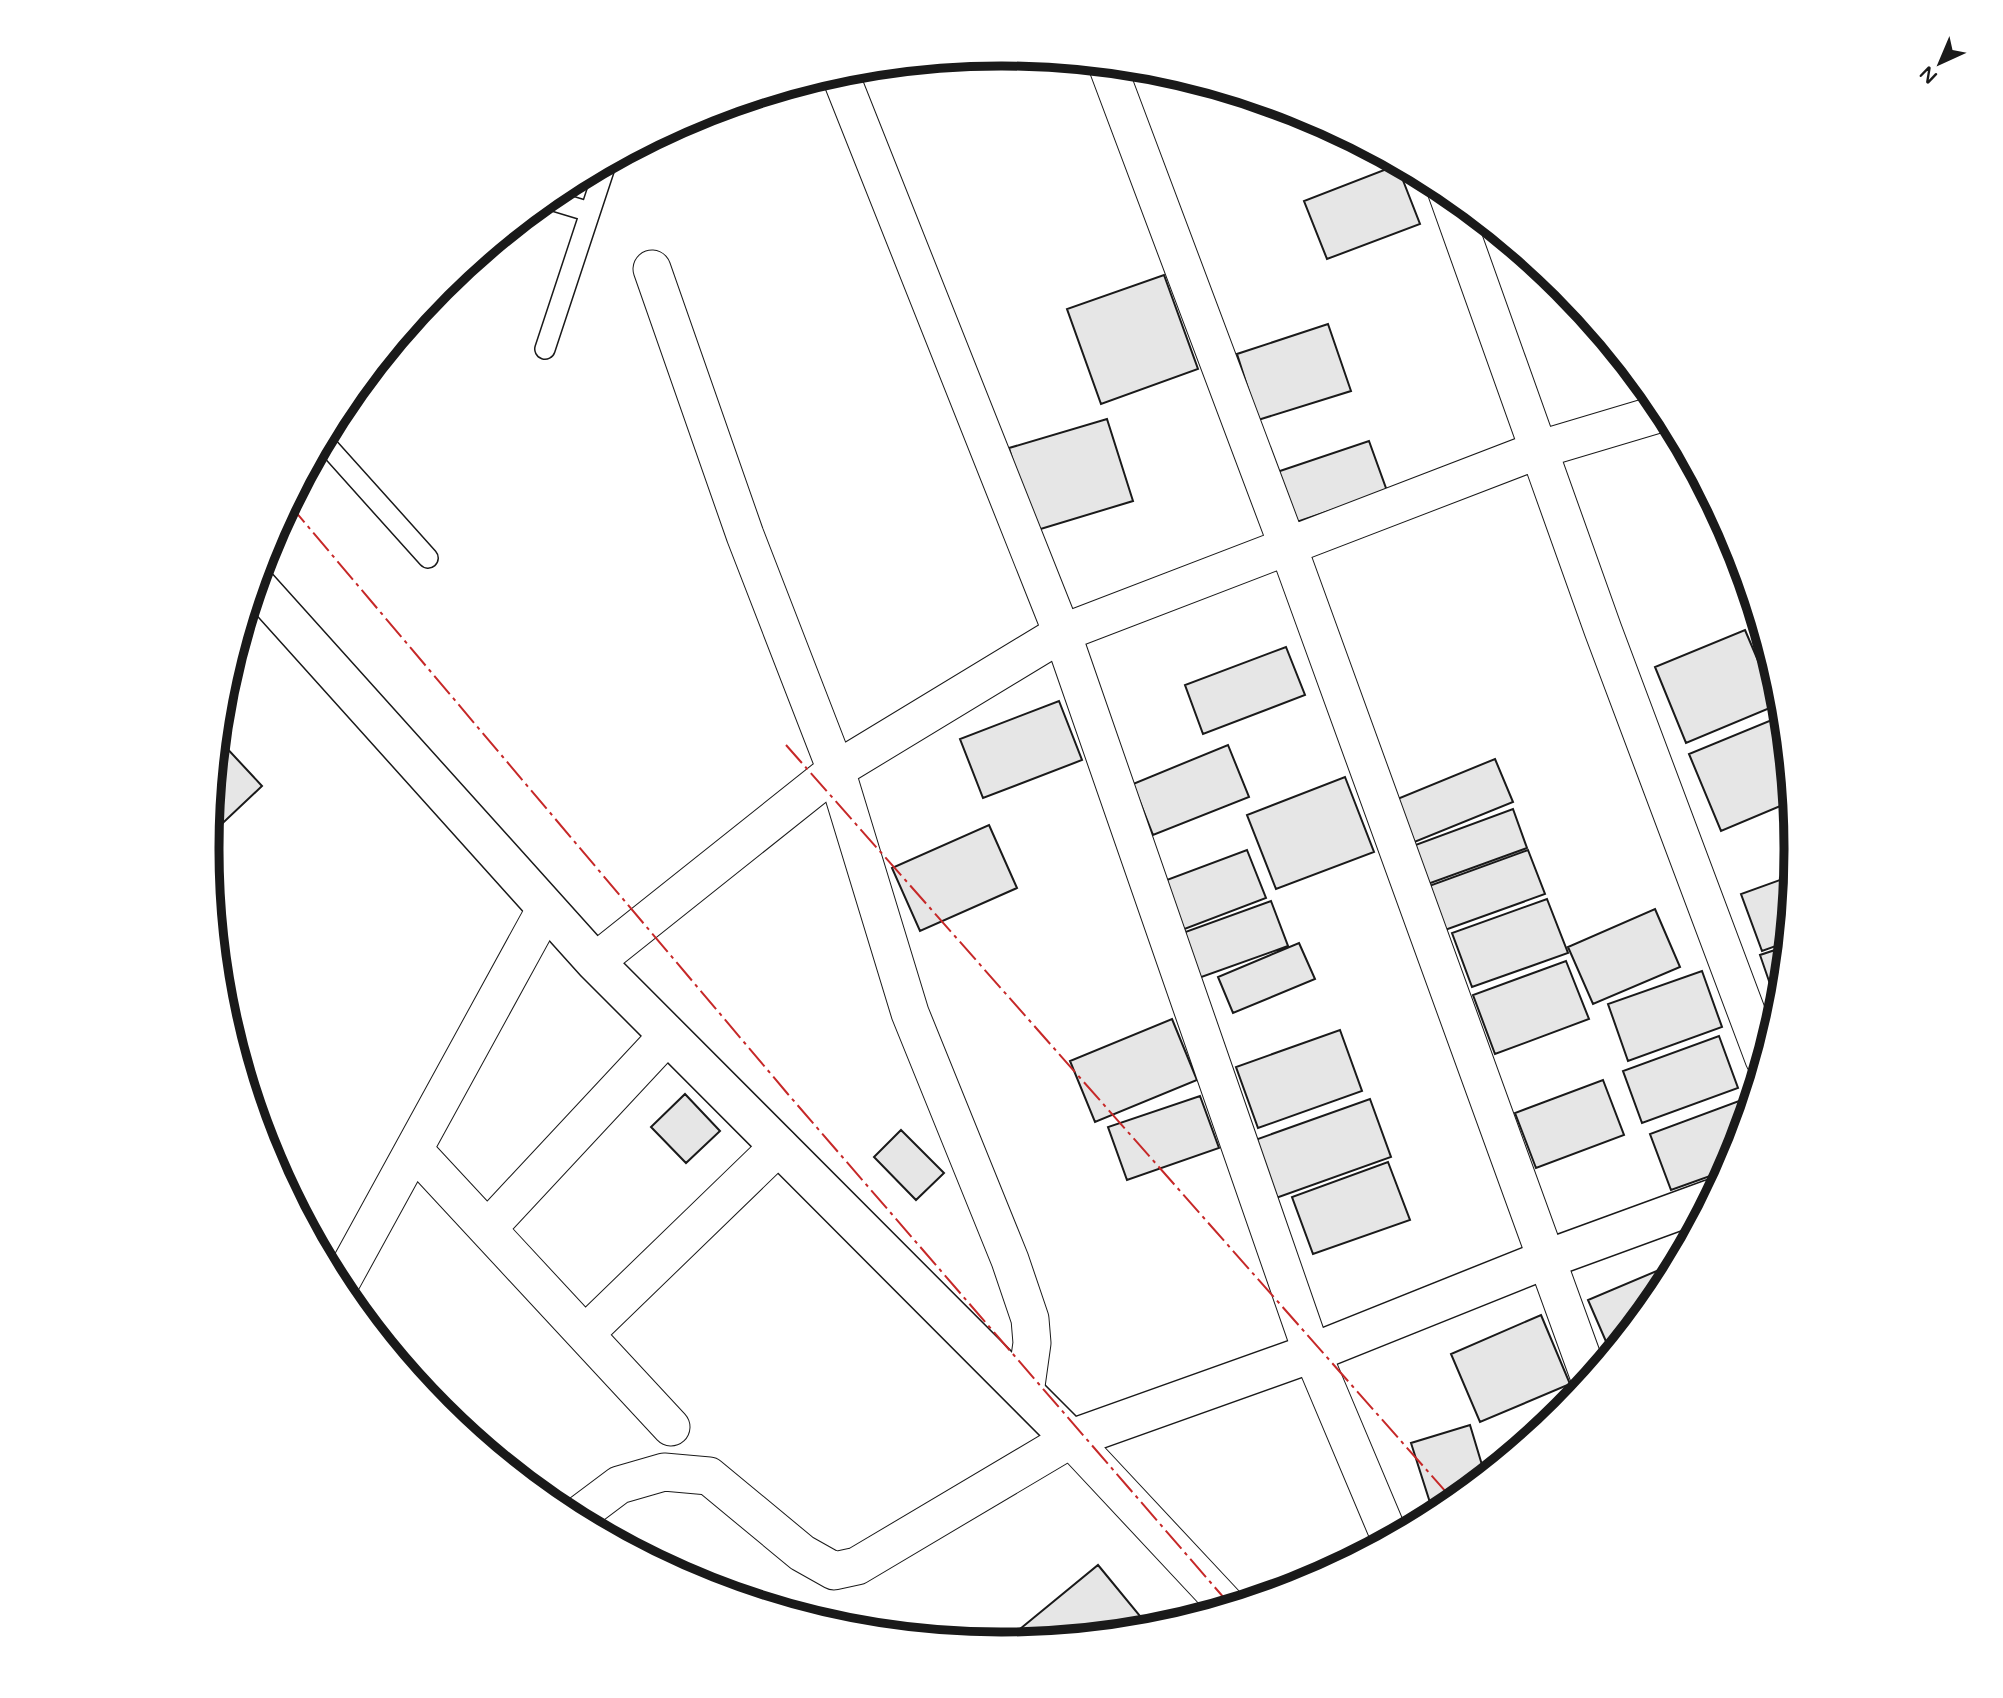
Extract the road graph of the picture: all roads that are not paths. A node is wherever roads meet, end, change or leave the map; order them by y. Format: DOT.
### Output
graph roads {
  1 [pos="1110,74"];
  2 [pos="843,83"];
  3 [pos="602,176"];
  4 [pos="560,203"];
  5 [pos="1454,211"];
  6 [pos="590,212"];
  7 [pos="652,269"];
  8 [pos="545,349"];
  9 [pos="1653,416"];
  10 [pos="330,449"];
  11 [pos="1541,449"];
  12 [pos="1287,544"];
  13 [pos="428,558"];
  14 [pos="263,593"];
  15 [pos="1062,633"];
  16 [pos="836,770"];
  17 [pos="546,908"];
  18 [pos="595,962"];
  19 [pos="668,1035"];
  20 [pos="1759,1045"];
  21 [pos="779,1146"];
  22 [pos="414,1150"];
  23 [pos="1698,1204"];
  24 [pos="488,1228"];
  25 [pos="1544,1259"];
  26 [pos="345,1275"];
  27 [pos="586,1333"];
  28 [pos="1312,1353"];
  29 [pos="1586,1369"];
  30 [pos="1025,1393"];
  31 [pos="671,1427"];
  32 [pos="1070,1439"];
  33 [pos="584,1511"];
  34 [pos="1387,1530"];
  35 [pos="1221,1600"];
  1 -- 12 [label="street"];
  2 -- 15 [label="street"];
  3 -- 6 [label="lane"];
  4 -- 6 [label="lane"];
  5 -- 11 [label="street"];
  6 -- 8 [label="lane"];
  7 -- 16 [label="street"];
  9 -- 11 [label="street"];
  10 -- 13 [label="lane"];
  11 -- 12 [label="street"];
  11 -- 20 [label="street"];
  12 -- 15 [label="street"];
  12 -- 25 [label="street"];
  14 -- 17 [label="street"];
  15 -- 16 [label="street"];
  15 -- 28 [label="street"];
  16 -- 18 [label="street"];
  16 -- 30 [label="street"];
  17 -- 18 [label="street"];
  17 -- 22 [label="street"];
  18 -- 19 [label="street"];
  19 -- 21 [label="street"];
  19 -- 24 [label="street"];
  21 -- 27 [label="street"];
  21 -- 30 [label="street"];
  22 -- 24 [label="street"];
  22 -- 26 [label="street"];
  23 -- 25 [label="street"];
  24 -- 27 [label="street"];
  25 -- 28 [label="street"];
  25 -- 29 [label="street"];
  27 -- 31 [label="street"];
  28 -- 32 [label="street"];
  28 -- 34 [label="street"];
  30 -- 32 [label="street"];
  32 -- 33 [label="street"];
  32 -- 35 [label="street"];
}
